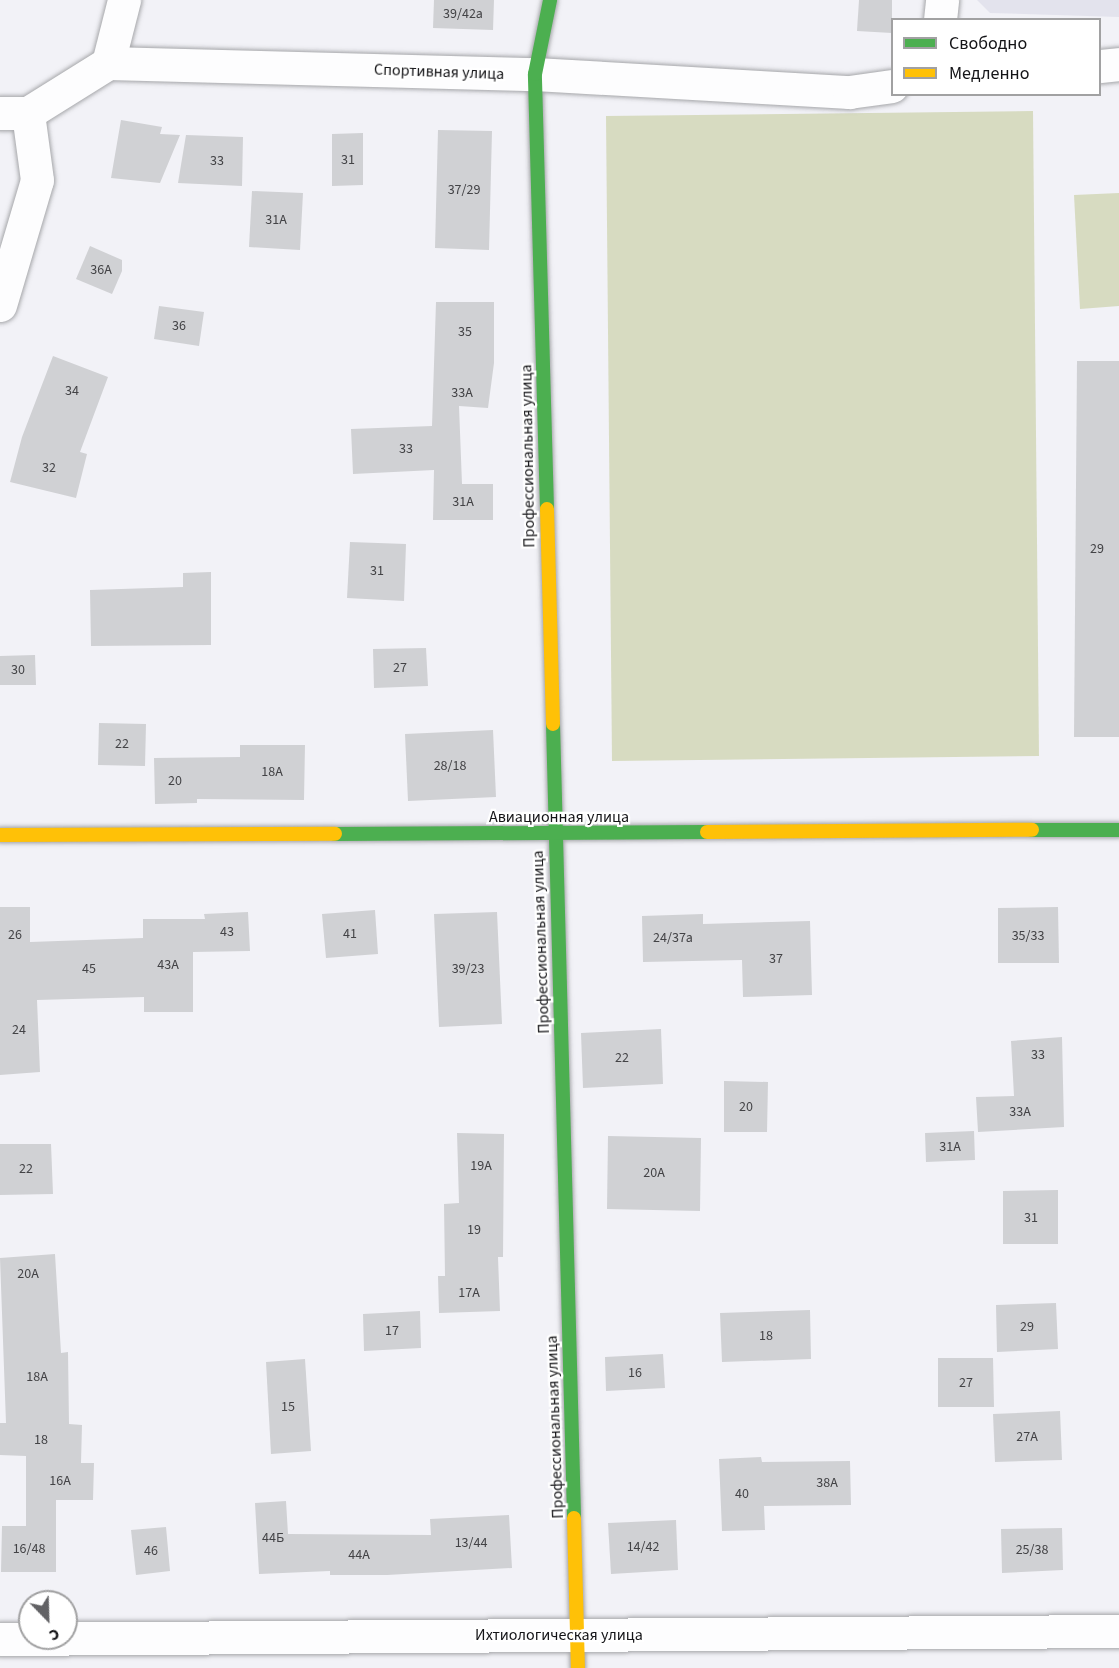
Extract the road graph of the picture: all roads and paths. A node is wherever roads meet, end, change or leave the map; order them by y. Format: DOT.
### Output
graph roads {
  1 [pos="124,0"];
  2 [pos="550,0"];
  3 [pos="942,0"];
  4 [pos="940,18"];
  5 [pos="108,63"];
  6 [pos="1119,64"];
  7 [pos="1101,66"];
  8 [pos="535,74"];
  9 [pos="891,86"];
  10 [pos="14,113"];
  11 [pos="0,305"];
  12 [pos="1119,830"];
  13 [pos="555,834"];
  14 [pos="0,836"];
  15 [pos="1119,1631"];
  16 [pos="577,1635"];
  17 [pos="0,1639"];
  18 [pos="578,1668"];
  1 -- 5 [label="street"];
  2 -- 8 [label="street, Профессиональная улица"];
  3 -- 4 [label="street"];
  5 -- 8 [label="street, Спортивная улица"];
  5 -- 10 [label="street"];
  6 -- 7 [label="street"];
  8 -- 9 [label="street, Спортивная улица"];
  8 -- 13 [label="street, Профессиональная улица"];
  10 -- 11 [label="street"];
  12 -- 13 [label="street, Авиационная улица"];
  13 -- 14 [label="street, Авиационная улица"];
  13 -- 16 [label="street, Профессиональная улица"];
  15 -- 16 [label="street, Ихтиологическая улица"];
  16 -- 17 [label="street, Ихтиологическая улица"];
  16 -- 18 [label="street, Профессиональная улица"];
}
